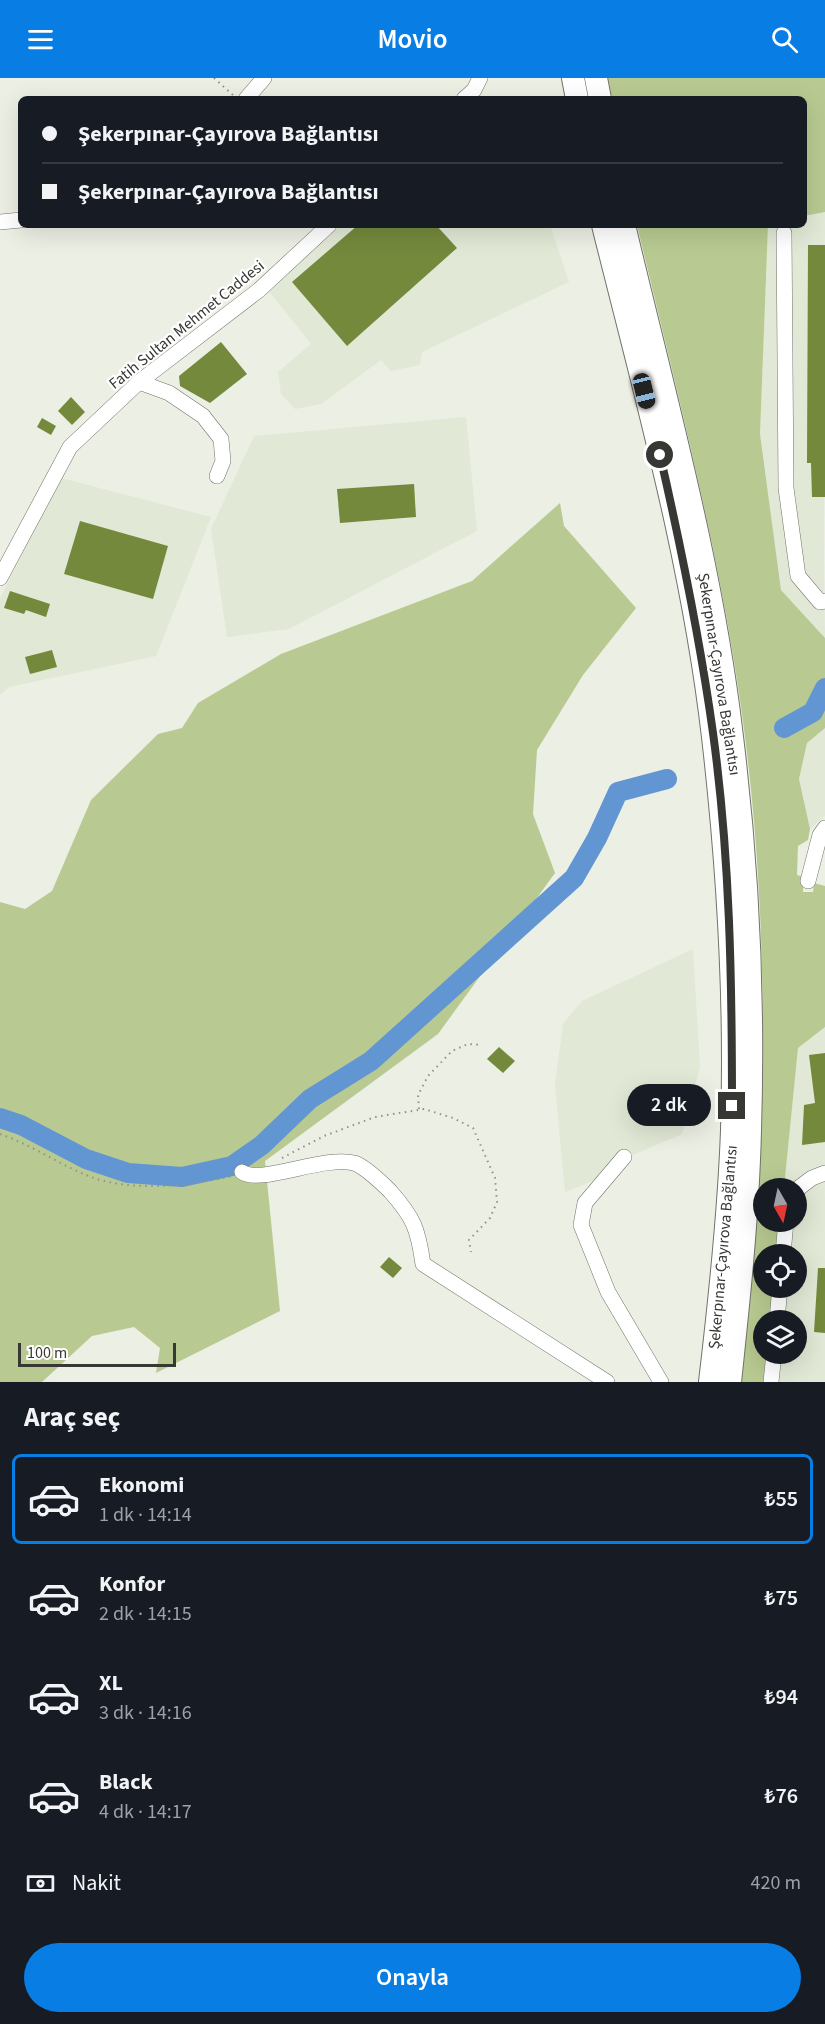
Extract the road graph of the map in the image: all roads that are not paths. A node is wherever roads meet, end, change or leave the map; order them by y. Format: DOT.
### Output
graph roads {
  1 [pos="264,78"];
  2 [pos="573,78"];
  3 [pos="596,78"];
  4 [pos="249,96"];
  5 [pos="576,96"];
  6 [pos="599,96"];
  7 [pos="18,220"];
  8 [pos="0,222"];
  9 [pos="326,228"];
  10 [pos="604,228"];
  11 [pos="625,228"];
  12 [pos="784,233"];
  13 [pos="139,382"];
  14 [pos="217,476"];
  15 [pos="0,578"];
  16 [pos="825,601"];
  17 [pos="825,828"];
  18 [pos="808,881"];
  19 [pos="624,1157"];
  20 [pos="242,1172"];
  21 [pos="825,1173"];
  22 [pos="807,1182"];
  23 [pos="773,1364"];
  24 [pos="607,1382"];
  25 [pos="661,1382"];
  26 [pos="710,1382"];
  27 [pos="730,1382"];
  28 [pos="771,1382"];
  1 -- 4 [label="street"];
  2 -- 5 [label="highway"];
  3 -- 6 [label="highway"];
  7 -- 8 [label="street"];
  9 -- 13 [label="street, Fatih Sultan Mehmet Caddesi"];
  10 -- 26 [label="highway, Şekerpınar-Çayırova Bağlantısı"];
  11 -- 27 [label="highway, Şekerpınar-Çayırova Bağlantısı"];
  12 -- 16 [label="street"];
  13 -- 14 [label="street"];
  13 -- 15 [label="street, Fatih Sultan Mehmet Caddesi"];
  17 -- 18 [label="street"];
  19 -- 25 [label="street"];
  20 -- 24 [label="street"];
  21 -- 22 [label="street"];
  23 -- 28 [label="street"];
}
